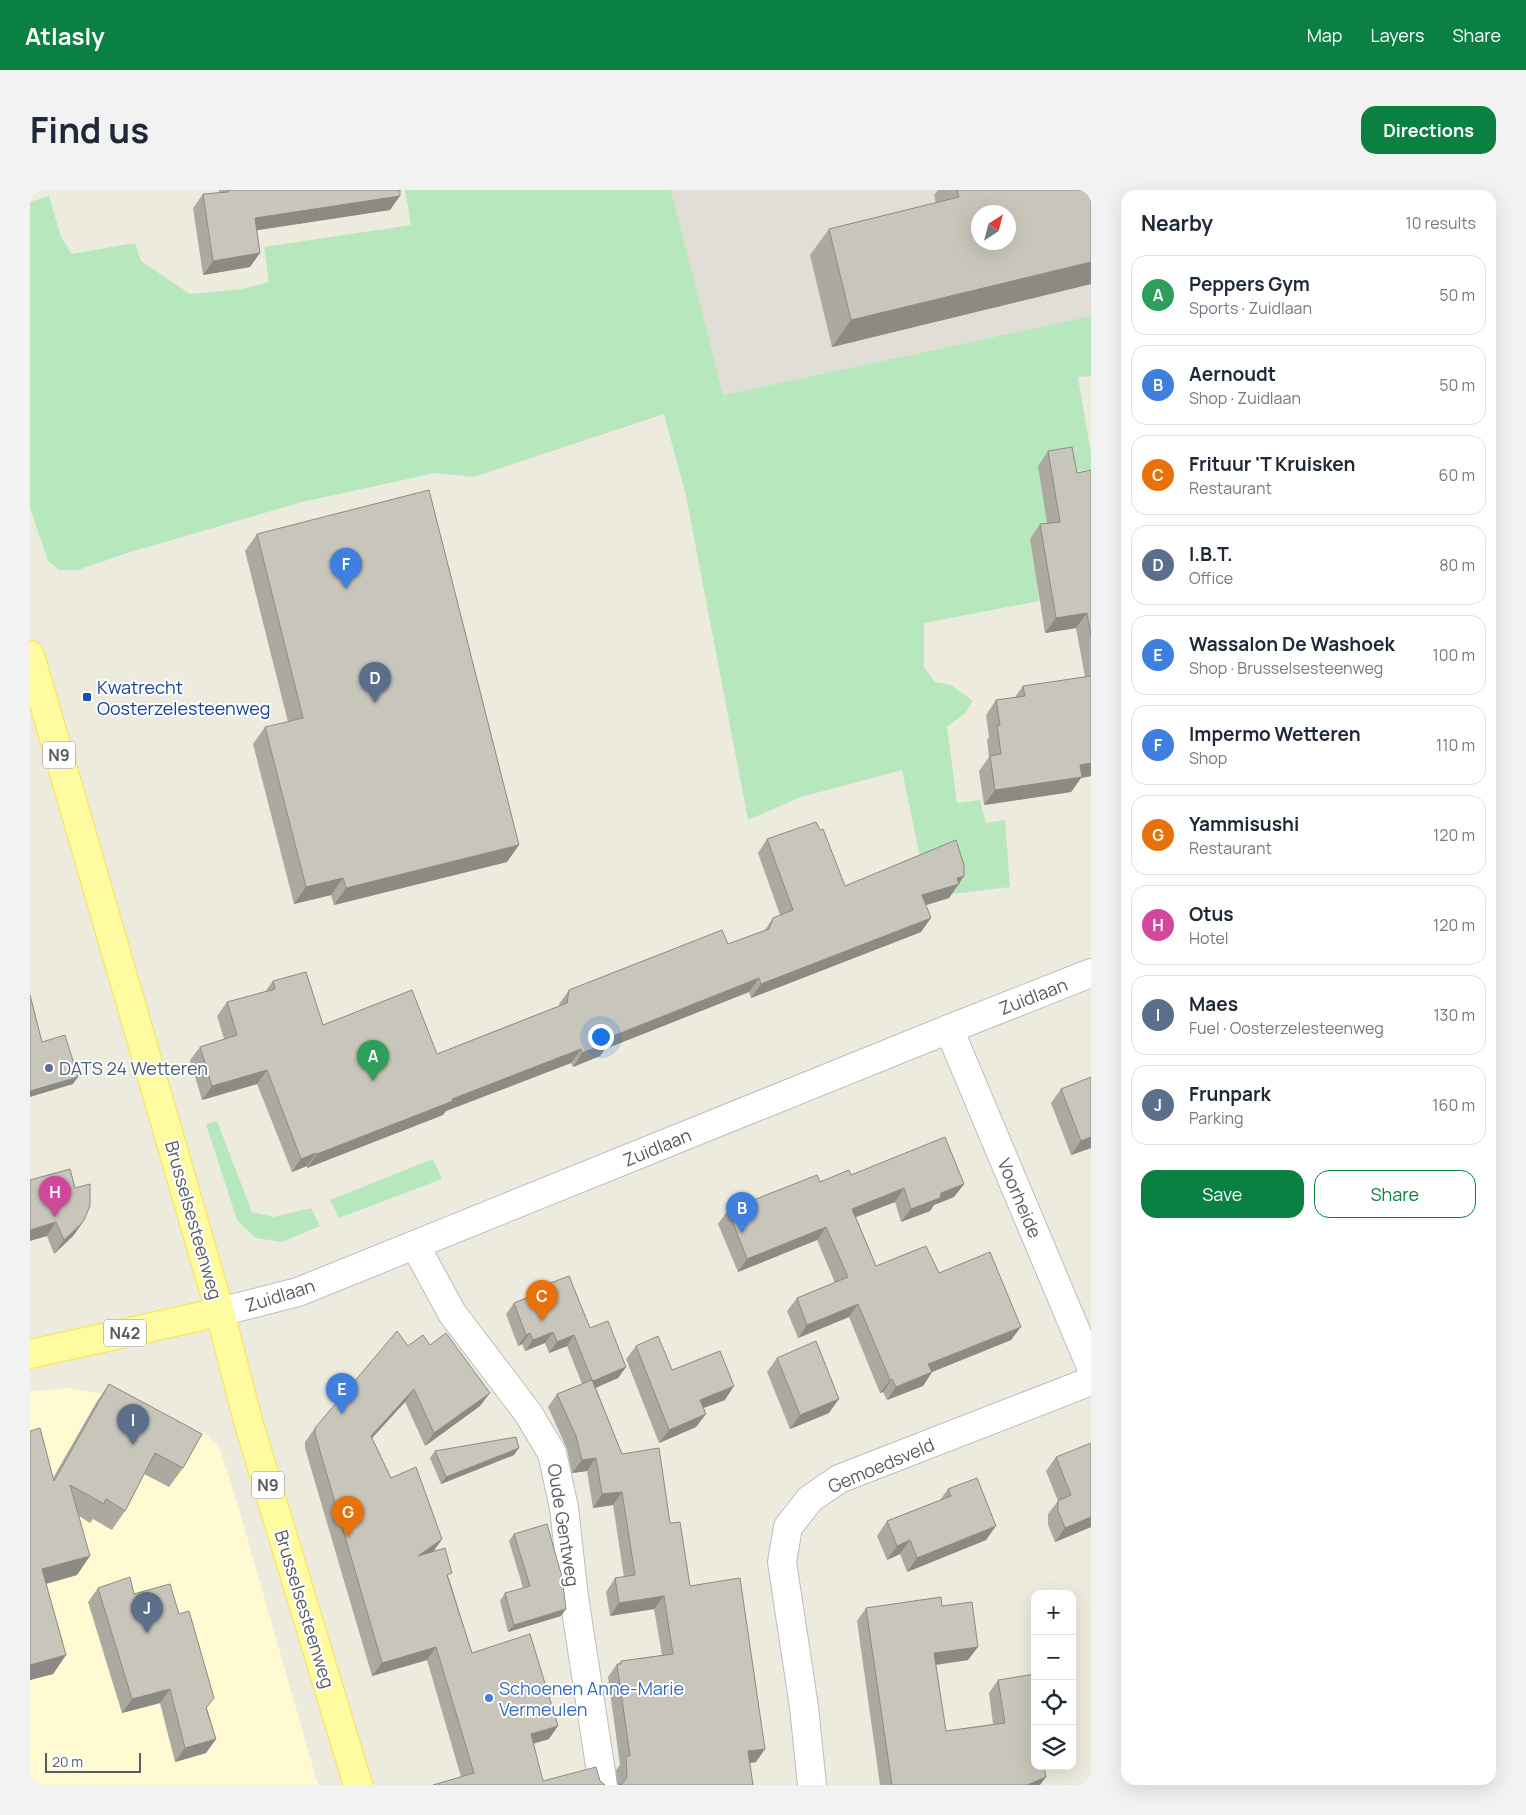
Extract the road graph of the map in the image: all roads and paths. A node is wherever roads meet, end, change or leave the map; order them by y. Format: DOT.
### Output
graph roads {
  1 [pos="30,655"];
  2 [pos="1091,973"];
  3 [pos="949,1029"];
  4 [pos="415,1245"];
  5 [pos="220,1312"];
  6 [pos="30,1354"];
  7 [pos="1091,1367"];
  8 [pos="1091,1381"];
  9 [pos="358,1785"];
  10 [pos="602,1785"];
  11 [pos="812,1785"];
  1 -- 5 [label="main road, Brusselsesteenweg / N9"];
  2 -- 3 [label="street, Zuidlaan"];
  3 -- 4 [label="street, Zuidlaan"];
  3 -- 7 [label="street, Voorheide"];
  4 -- 5 [label="street, Zuidlaan"];
  4 -- 10 [label="street, Oude Gentweg"];
  5 -- 6 [label="main road, N42"];
  5 -- 9 [label="main road, Brusselsesteenweg / N9"];
  8 -- 11 [label="street, Gemoedsveld"];
}
